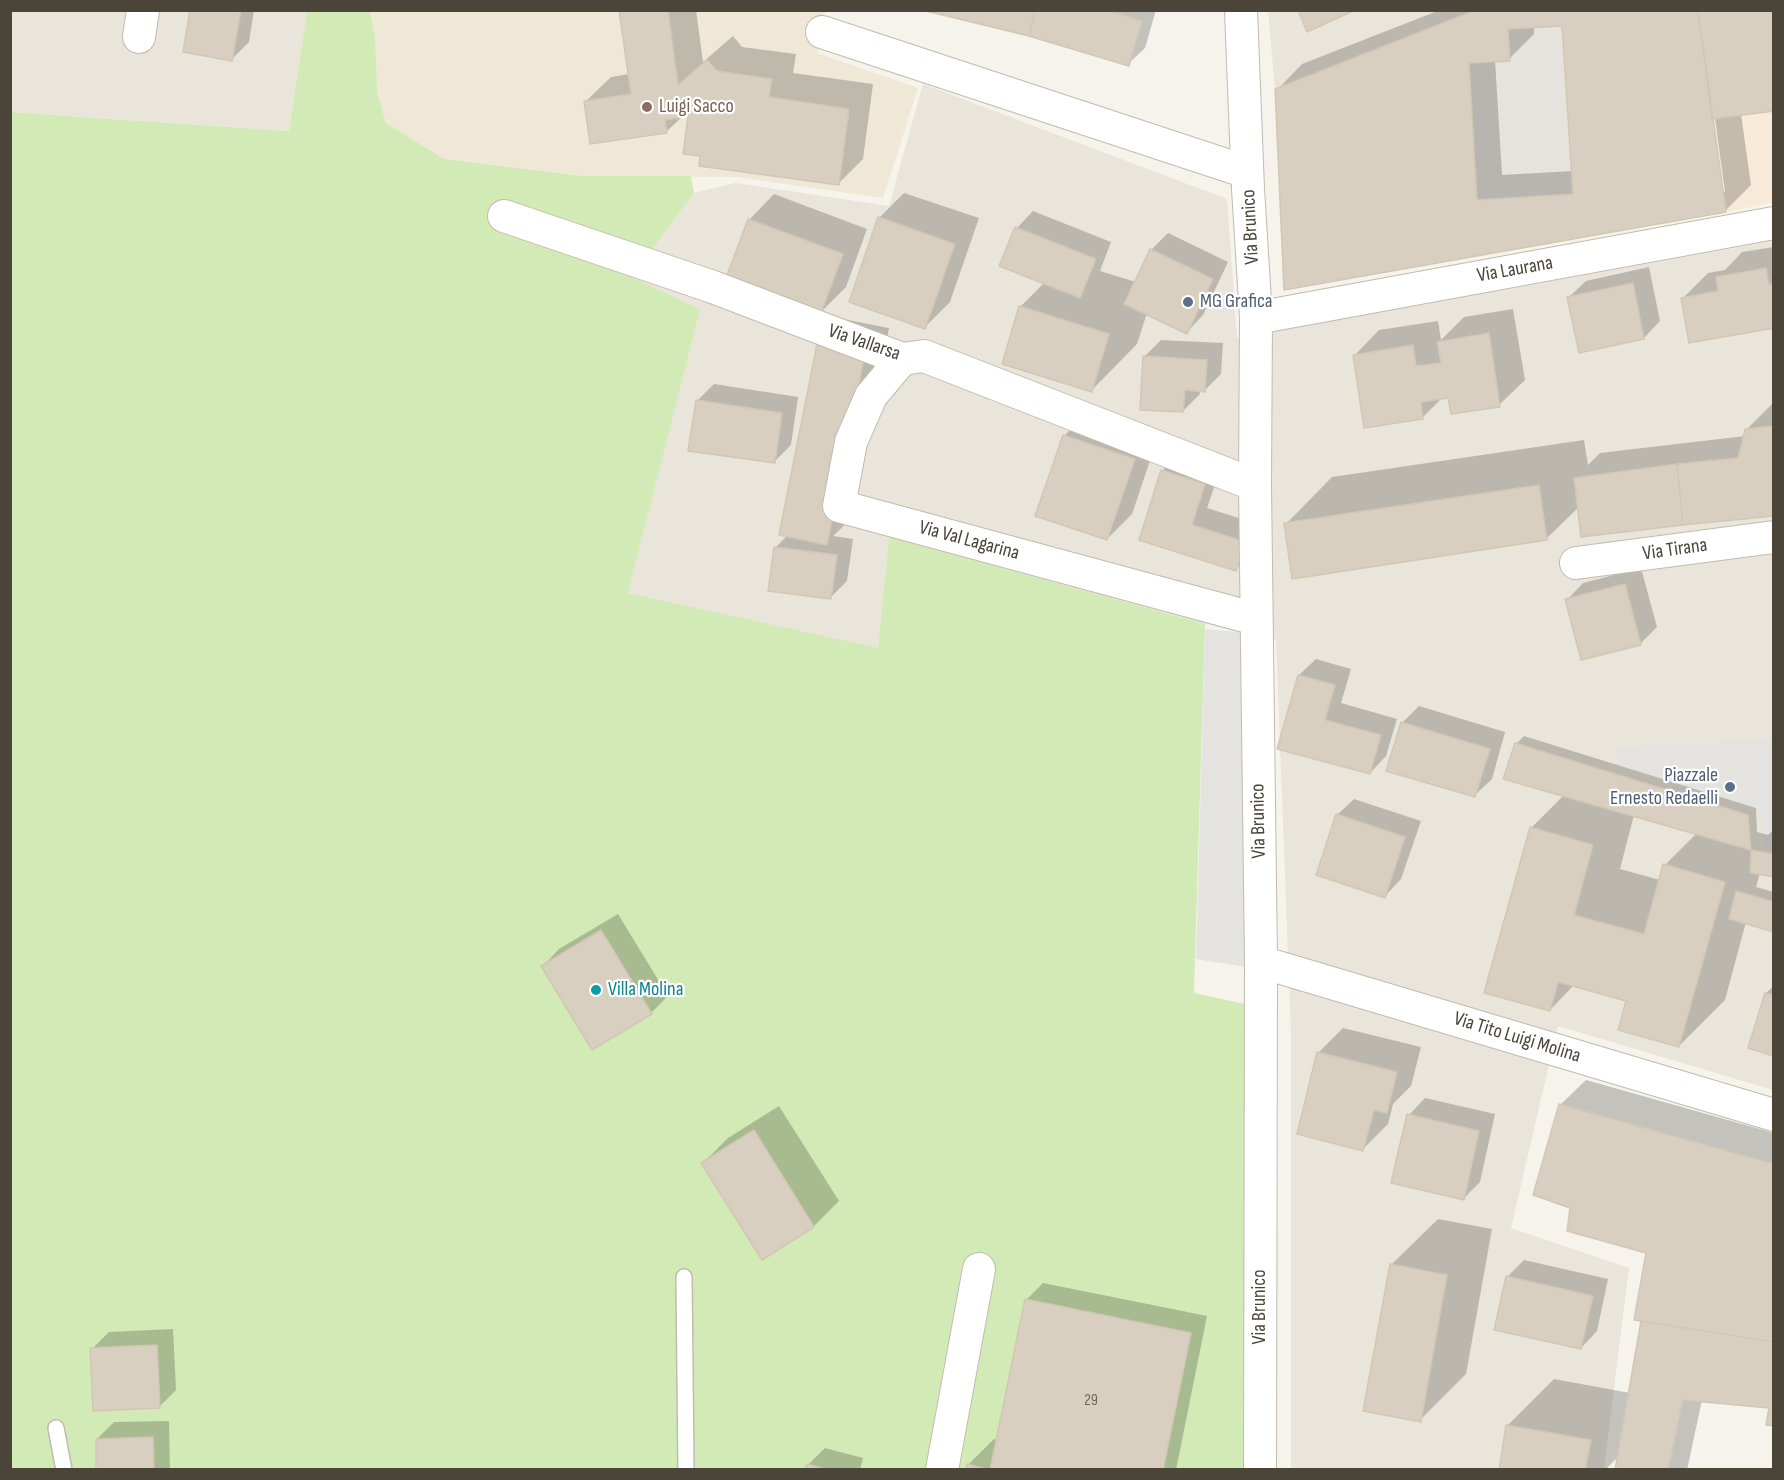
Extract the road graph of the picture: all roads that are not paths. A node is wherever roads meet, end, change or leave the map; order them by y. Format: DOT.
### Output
graph roads {
  1 [pos="1240,10"];
  2 [pos="822,32"];
  3 [pos="1247,172"];
  4 [pos="504,216"];
  5 [pos="1773,223"];
  6 [pos="1256,318"];
  7 [pos="902,359"];
  8 [pos="1255,485"];
  9 [pos="1773,537"];
  10 [pos="1576,564"];
  11 [pos="1256,619"];
  12 [pos="1261,962"];
  13 [pos="1773,1115"];
  14 [pos="979,1269"];
  15 [pos="684,1277"];
  16 [pos="56,1428"];
  17 [pos="64,1470"];
  18 [pos="686,1470"];
  19 [pos="942,1470"];
  20 [pos="1260,1470"];
  1 -- 3 [label="street, Via Brunico"];
  2 -- 3 [label="street, Via Brunico"];
  3 -- 6 [label="street, Via Brunico"];
  4 -- 7 [label="street, Via Vallarsa"];
  5 -- 6 [label="street, Via Laurana"];
  6 -- 8 [label="street, Via Brunico"];
  7 -- 8 [label="street, Via Vallarsa"];
  7 -- 11 [label="street, Via Val Lagarina"];
  8 -- 11 [label="street, Via Brunico"];
  9 -- 10 [label="street, Via Tirana"];
  11 -- 12 [label="street, Via Brunico"];
  12 -- 13 [label="street, Via Tito Luigi Molina"];
  12 -- 20 [label="street, Via Brunico"];
  14 -- 19 [label="street"];
  15 -- 18 [label="lane"];
  16 -- 17 [label="lane"];
}
